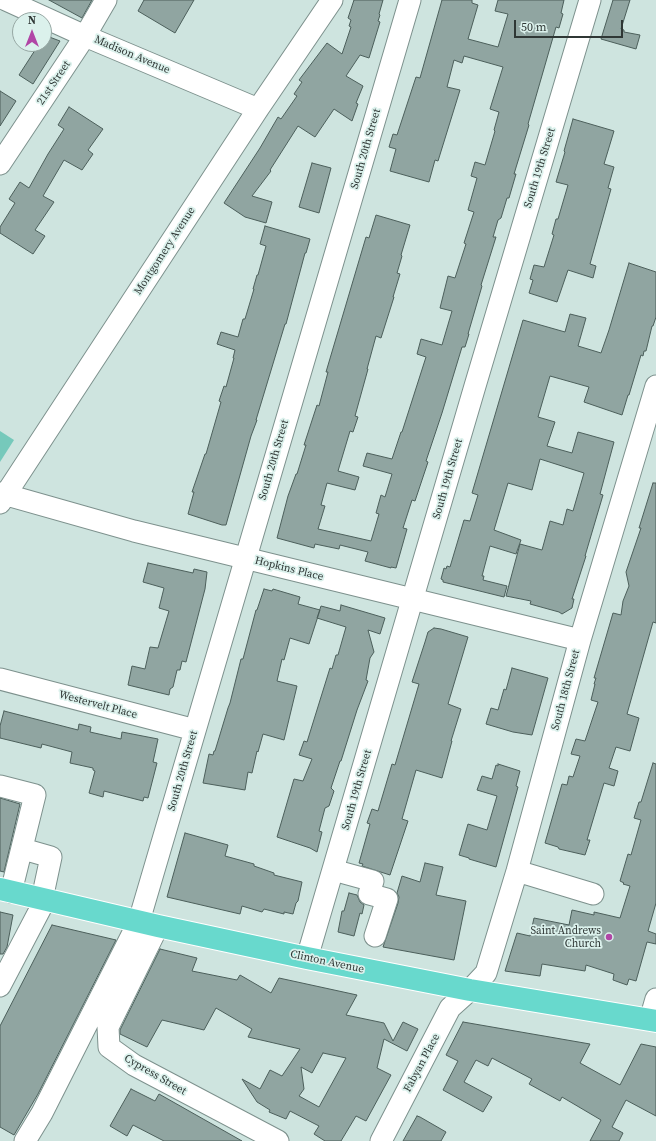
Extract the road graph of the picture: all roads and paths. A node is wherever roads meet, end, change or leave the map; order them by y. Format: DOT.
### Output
graph roads {
  1 [pos="6,0"];
  2 [pos="106,0"];
  3 [pos="332,0"];
  4 [pos="410,0"];
  5 [pos="590,0"];
  6 [pos="85,36"];
  7 [pos="258,109"];
  8 [pos="0,164"];
  9 [pos="656,386"];
  10 [pos="2,497"];
  11 [pos="246,558"];
  12 [pos="413,600"];
  13 [pos="580,640"];
  14 [pos="0,679"];
  15 [pos="195,730"];
  16 [pos="0,786"];
  17 [pos="22,849"];
  18 [pos="333,870"];
  19 [pos="517,871"];
  20 [pos="6,890"];
  21 [pos="593,894"];
  22 [pos="44,899"];
  23 [pos="149,923"];
  24 [pos="375,936"];
  25 [pos="307,958"];
  26 [pos="0,986"];
  27 [pos="470,990"];
  28 [pos="654,1013"];
  29 [pos="25,1141"];
  30 [pos="278,1141"];
  31 [pos="381,1141"];
  1 -- 6 [label="street, Madison Avenue"];
  2 -- 6 [label="street, 21st Street"];
  3 -- 7 [label="street, Montgomery Avenue"];
  4 -- 11 [label="street, South 20th Street"];
  5 -- 12 [label="street, South 19th Street"];
  6 -- 7 [label="street, Madison Avenue"];
  6 -- 8 [label="street, 21st Street"];
  7 -- 10 [label="street, Montgomery Avenue"];
  9 -- 13 [label="street, South 18th Street"];
  10 -- 11 [label="street, Hopkins Place"];
  11 -- 12 [label="street, Hopkins Place"];
  11 -- 15 [label="street, South 20th Street"];
  12 -- 13 [label="street, Hopkins Place"];
  12 -- 18 [label="street, South 19th Street"];
  13 -- 19 [label="street, South 18th Street"];
  14 -- 15 [label="street, Westervelt Place"];
  15 -- 23 [label="street, South 20th Street"];
  16 -- 17 [label="street"];
  17 -- 20 [label="street"];
  17 -- 22 [label="street"];
  18 -- 24 [label="street"];
  18 -- 25 [label="street, South 19th Street"];
  19 -- 21 [label="street"];
  19 -- 27 [label="street, South 18th Street"];
  20 -- 22 [label="main road, Clinton Avenue"];
  22 -- 23 [label="main road, Clinton Avenue"];
  22 -- 26 [label="street"];
  23 -- 25 [label="main road, Clinton Avenue"];
  23 -- 29 [label="street"];
  23 -- 30 [label="street, Cypress Street"];
  25 -- 27 [label="main road, Clinton Avenue"];
  27 -- 28 [label="main road, Clinton Avenue"];
  27 -- 31 [label="street, Fabyan Place"];
}
